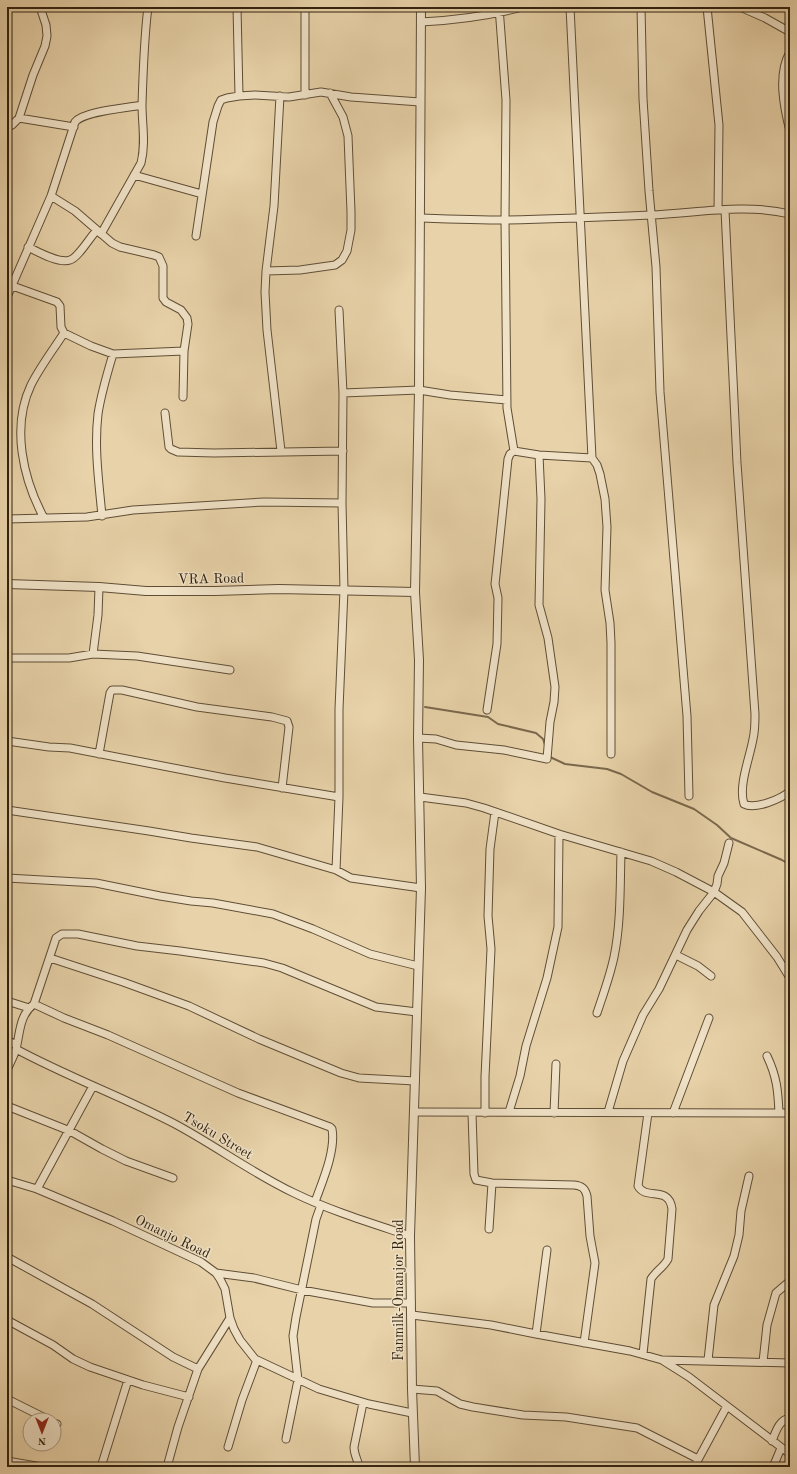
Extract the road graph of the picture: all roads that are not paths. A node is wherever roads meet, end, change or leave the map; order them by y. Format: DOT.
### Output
graph roads {
  1 [pos="40,7"];
  2 [pos="148,7"];
  3 [pos="237,7"];
  4 [pos="305,7"];
  5 [pos="421,7"];
  6 [pos="522,7"];
  7 [pos="570,7"];
  8 [pos="641,7"];
  9 [pos="707,7"];
  10 [pos="740,7"];
  11 [pos="500,10"];
  12 [pos="421,22"];
  13 [pos="790,32"];
  14 [pos="790,52"];
  15 [pos="330,93"];
  16 [pos="305,95"];
  17 [pos="239,96"];
  18 [pos="280,96"];
  19 [pos="420,102"];
  20 [pos="142,105"];
  21 [pos="19,118"];
  22 [pos="7,127"];
  23 [pos="74,127"];
  24 [pos="790,131"];
  25 [pos="134,175"];
  26 [pos="202,194"];
  27 [pos="51,196"];
  28 [pos="721,210"];
  29 [pos="790,214"];
  30 [pos="652,215"];
  31 [pos="421,218"];
  32 [pos="580,218"];
  33 [pos="505,220"];
  34 [pos="98,232"];
  35 [pos="196,236"];
  36 [pos="28,247"];
  37 [pos="266,272"];
  38 [pos="9,285"];
  39 [pos="7,297"];
  40 [pos="339,310"];
  41 [pos="64,333"];
  42 [pos="184,351"];
  43 [pos="113,354"];
  44 [pos="419,390"];
  45 [pos="343,393"];
  46 [pos="183,397"];
  47 [pos="507,400"];
  48 [pos="165,413"];
  49 [pos="343,451"];
  50 [pos="514,451"];
  51 [pos="281,452"];
  52 [pos="539,455"];
  53 [pos="592,458"];
  54 [pos="342,503"];
  55 [pos="102,516"];
  56 [pos="44,518"];
  57 [pos="7,519"];
  58 [pos="7,584"];
  59 [pos="99,587"];
  60 [pos="344,590"];
  61 [pos="415,592"];
  62 [pos="93,654"];
  63 [pos="7,658"];
  64 [pos="230,670"];
  65 [pos="487,710"];
  66 [pos="418,738"];
  67 [pos="7,741"];
  68 [pos="99,754"];
  69 [pos="611,754"];
  70 [pos="282,788"];
  71 [pos="790,791"];
  72 [pos="689,796"];
  73 [pos="339,797"];
  74 [pos="420,797"];
  75 [pos="7,810"];
  76 [pos="495,812"];
  77 [pos="559,834"];
  78 [pos="729,843"];
  79 [pos="621,852"];
  80 [pos="336,870"];
  81 [pos="7,878"];
  82 [pos="421,888"];
  83 [pos="714,892"];
  84 [pos="676,955"];
  85 [pos="50,958"];
  86 [pos="418,966"];
  87 [pos="712,976"];
  88 [pos="790,978"];
  89 [pos="7,1001"];
  90 [pos="31,1006"];
  91 [pos="417,1012"];
  92 [pos="596,1013"];
  93 [pos="709,1018"];
  94 [pos="7,1040"];
  95 [pos="16,1047"];
  96 [pos="767,1056"];
  97 [pos="556,1064"];
  98 [pos="7,1070"];
  99 [pos="415,1081"];
  100 [pos="93,1086"];
  101 [pos="7,1106"];
  102 [pos="414,1112"];
  103 [pos="509,1112"];
  104 [pos="608,1112"];
  105 [pos="472,1113"];
  106 [pos="485,1113"];
  107 [pos="554,1113"];
  108 [pos="648,1113"];
  109 [pos="673,1113"];
  110 [pos="779,1113"];
  111 [pos="790,1113"];
  112 [pos="70,1131"];
  113 [pos="749,1176"];
  114 [pos="173,1178"];
  115 [pos="7,1180"];
  116 [pos="492,1183"];
  117 [pos="37,1189"];
  118 [pos="318,1204"];
  119 [pos="489,1229"];
  120 [pos="410,1236"];
  121 [pos="547,1250"];
  122 [pos="7,1257"];
  123 [pos="216,1273"];
  124 [pos="790,1281"];
  125 [pos="302,1290"];
  126 [pos="411,1303"];
  127 [pos="412,1315"];
  128 [pos="230,1318"];
  129 [pos="7,1320"];
  130 [pos="536,1334"];
  131 [pos="584,1343"];
  132 [pos="643,1354"];
  133 [pos="257,1360"];
  134 [pos="662,1360"];
  135 [pos="708,1360"];
  136 [pos="763,1362"];
  137 [pos="790,1363"];
  138 [pos="198,1370"];
  139 [pos="128,1380"];
  140 [pos="298,1380"];
  141 [pos="412,1389"];
  142 [pos="189,1397"];
  143 [pos="7,1399"];
  144 [pos="363,1402"];
  145 [pos="727,1406"];
  146 [pos="33,1412"];
  147 [pos="412,1413"];
  148 [pos="790,1418"];
  149 [pos="286,1439"];
  150 [pos="772,1440"];
  151 [pos="228,1447"];
  152 [pos="781,1448"];
  153 [pos="790,1454"];
  154 [pos="698,1459"];
  155 [pos="7,1461"];
  156 [pos="42,1467"];
  157 [pos="101,1467"];
  158 [pos="167,1467"];
  159 [pos="359,1467"];
  160 [pos="415,1467"];
  161 [pos="694,1467"];
  162 [pos="773,1467"];
  1 -- 21 [label="street"];
  2 -- 20 [label="street"];
  3 -- 17 [label="street"];
  4 -- 16 [label="street"];
  5 -- 12 [label="street, Fanmilk-Omanjor Road"];
  6 -- 11 [label="street"];
  7 -- 32 [label="street"];
  8 -- 30 [label="street"];
  9 -- 28 [label="street"];
  10 -- 13 [label="street"];
  11 -- 12 [label="street"];
  11 -- 33 [label="street"];
  12 -- 19 [label="street, Fanmilk-Omanjor Road"];
  14 -- 24 [label="street"];
  15 -- 16 [label="street"];
  15 -- 19 [label="street"];
  15 -- 37 [label="street"];
  16 -- 18 [label="street"];
  17 -- 18 [label="street"];
  17 -- 26 [label="street"];
  18 -- 37 [label="street"];
  19 -- 31 [label="street, Fanmilk-Omanjor Road"];
  20 -- 23 [label="street"];
  20 -- 25 [label="street"];
  21 -- 22 [label="street"];
  21 -- 23 [label="street"];
  23 -- 27 [label="street"];
  25 -- 26 [label="street"];
  25 -- 34 [label="street"];
  26 -- 35 [label="street"];
  27 -- 34 [label="street"];
  27 -- 36 [label="street"];
  28 -- 29 [label="street"];
  28 -- 30 [label="street"];
  28 -- 71 [label="street"];
  30 -- 32 [label="street"];
  30 -- 72 [label="street"];
  31 -- 33 [label="street"];
  31 -- 44 [label="street, Fanmilk-Omanjor Road"];
  32 -- 33 [label="street"];
  32 -- 53 [label="street"];
  33 -- 47 [label="street"];
  34 -- 36 [label="street"];
  34 -- 42 [label="street"];
  36 -- 38 [label="street"];
  37 -- 51 [label="street"];
  38 -- 39 [label="street"];
  38 -- 41 [label="street"];
  40 -- 45 [label="street"];
  41 -- 43 [label="street"];
  41 -- 56 [label="street"];
  42 -- 43 [label="street"];
  42 -- 46 [label="street"];
  43 -- 55 [label="street"];
  44 -- 45 [label="street"];
  44 -- 47 [label="street"];
  44 -- 61 [label="street, Fanmilk-Omanjor Road"];
  45 -- 49 [label="street"];
  47 -- 50 [label="street"];
  48 -- 51 [label="street"];
  49 -- 51 [label="street"];
  49 -- 54 [label="street"];
  50 -- 52 [label="street"];
  50 -- 65 [label="street"];
  52 -- 53 [label="street"];
  52 -- 66 [label="street"];
  53 -- 69 [label="street"];
  54 -- 55 [label="street"];
  54 -- 60 [label="street"];
  55 -- 56 [label="street"];
  56 -- 57 [label="street"];
  58 -- 59 [label="street, VRA Road"];
  59 -- 60 [label="street, VRA Road"];
  59 -- 62 [label="street"];
  60 -- 61 [label="street, VRA Road"];
  60 -- 73 [label="street"];
  61 -- 66 [label="street, Fanmilk-Omanjor Road"];
  62 -- 63 [label="street"];
  62 -- 64 [label="street"];
  66 -- 74 [label="street, Fanmilk-Omanjor Road"];
  67 -- 68 [label="street"];
  68 -- 70 [label="street"];
  68 -- 70 [label="street"];
  70 -- 73 [label="street"];
  73 -- 80 [label="street"];
  74 -- 76 [label="street"];
  74 -- 82 [label="street, Fanmilk-Omanjor Road"];
  75 -- 80 [label="street"];
  76 -- 77 [label="street"];
  76 -- 106 [label="street"];
  77 -- 79 [label="street"];
  77 -- 103 [label="street"];
  78 -- 83 [label="street"];
  79 -- 83 [label="street"];
  79 -- 92 [label="street"];
  80 -- 82 [label="street"];
  81 -- 86 [label="street"];
  82 -- 86 [label="street, Fanmilk-Omanjor Road"];
  83 -- 84 [label="street"];
  83 -- 88 [label="street"];
  84 -- 87 [label="street"];
  84 -- 104 [label="street"];
  85 -- 90 [label="street"];
  85 -- 91 [label="street"];
  85 -- 99 [label="street"];
  86 -- 91 [label="street, Fanmilk-Omanjor Road"];
  89 -- 90 [label="street"];
  90 -- 95 [label="street"];
  90 -- 118 [label="street"];
  91 -- 99 [label="street, Fanmilk-Omanjor Road"];
  93 -- 109 [label="street"];
  94 -- 95 [label="street, Tsoku Street"];
  95 -- 98 [label="street"];
  95 -- 100 [label="street, Tsoku Street"];
  96 -- 110 [label="street"];
  97 -- 107 [label="street"];
  99 -- 102 [label="street, Fanmilk-Omanjor Road"];
  100 -- 112 [label="street"];
  100 -- 118 [label="street, Tsoku Street"];
  101 -- 112 [label="street"];
  102 -- 105 [label="street"];
  102 -- 120 [label="street, Fanmilk-Omanjor Road"];
  103 -- 106 [label="street"];
  103 -- 107 [label="street"];
  104 -- 107 [label="street"];
  104 -- 108 [label="street"];
  105 -- 106 [label="street"];
  105 -- 116 [label="street"];
  108 -- 109 [label="street"];
  108 -- 132 [label="street"];
  109 -- 110 [label="street"];
  110 -- 111 [label="street"];
  112 -- 114 [label="street"];
  112 -- 117 [label="street"];
  113 -- 135 [label="street"];
  115 -- 117 [label="street, Omanjo Road"];
  116 -- 119 [label="street"];
  116 -- 131 [label="street"];
  117 -- 123 [label="street, Omanjo Road"];
  118 -- 120 [label="street, Tsoku Street"];
  118 -- 125 [label="street"];
  120 -- 126 [label="street, Fanmilk-Omanjor Road"];
  121 -- 130 [label="street"];
  122 -- 138 [label="street"];
  123 -- 125 [label="street"];
  123 -- 128 [label="street, Omanjo Road"];
  124 -- 136 [label="street"];
  125 -- 126 [label="street"];
  125 -- 140 [label="street"];
  126 -- 127 [label="street, Fanmilk-Omanjor Road"];
  127 -- 130 [label="street"];
  127 -- 141 [label="street, Fanmilk-Omanjor Road"];
  128 -- 133 [label="street, Omanjo Road"];
  128 -- 138 [label="street"];
  129 -- 139 [label="street"];
  130 -- 131 [label="street"];
  131 -- 132 [label="street"];
  132 -- 134 [label="street"];
  133 -- 140 [label="street, Omanjo Road"];
  133 -- 151 [label="street"];
  134 -- 135 [label="street"];
  134 -- 145 [label="street"];
  135 -- 136 [label="street"];
  136 -- 137 [label="street"];
  138 -- 142 [label="street"];
  139 -- 142 [label="street"];
  139 -- 157 [label="street"];
  140 -- 144 [label="street, Omanjo Road"];
  140 -- 149 [label="street"];
  141 -- 147 [label="street, Fanmilk-Omanjor Road"];
  141 -- 154 [label="street"];
  142 -- 158 [label="street"];
  143 -- 146 [label="street"];
  144 -- 147 [label="street, Omanjo Road"];
  144 -- 159 [label="street"];
  145 -- 150 [label="street"];
  145 -- 154 [label="street"];
  147 -- 160 [label="street, Fanmilk-Omanjor Road"];
  148 -- 150 [label="street"];
  150 -- 152 [label="street"];
  152 -- 153 [label="street"];
  152 -- 162 [label="street"];
  154 -- 161 [label="street"];
  155 -- 156 [label="street"];
}
